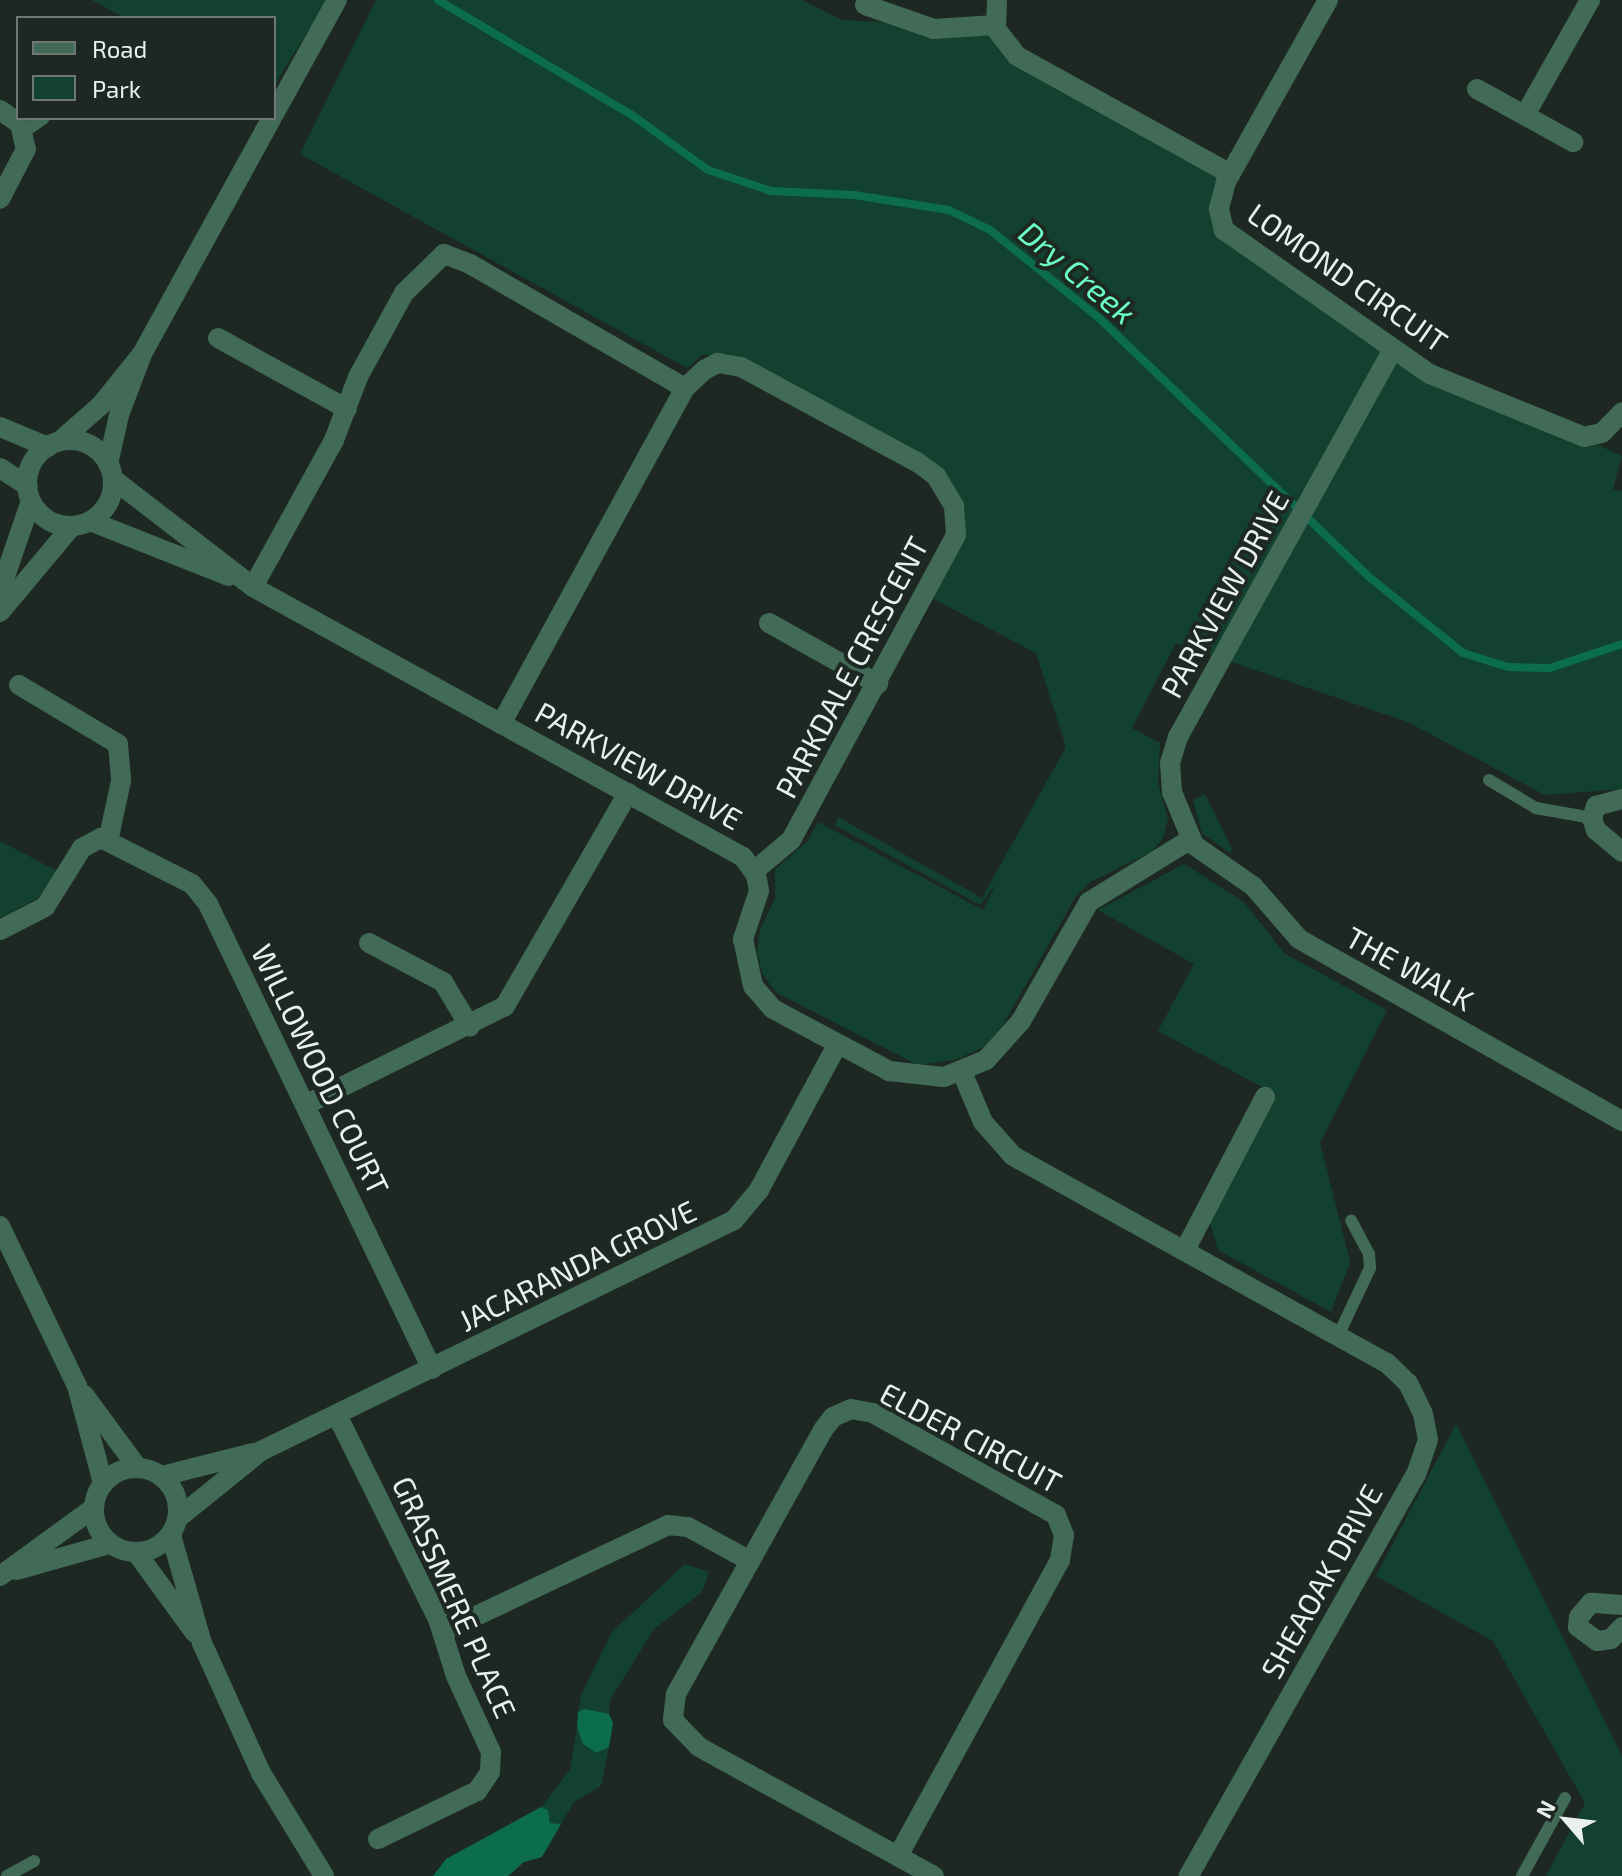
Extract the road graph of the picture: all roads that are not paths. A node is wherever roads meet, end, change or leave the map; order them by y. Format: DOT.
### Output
graph roads {
  1 [pos="337,0"];
  2 [pos="997,0"];
  3 [pos="1328,0"];
  4 [pos="1590,0"];
  5 [pos="865,5"];
  6 [pos="995,25"];
  7 [pos="1477,89"];
  8 [pos="0,110"];
  9 [pos="276,111"];
  10 [pos="1525,115"];
  11 [pos="41,120"];
  12 [pos="271,120"];
  13 [pos="24,132"];
  14 [pos="1573,142"];
  15 [pos="1231,174"];
  16 [pos="0,199"];
  17 [pos="218,338"];
  18 [pos="1392,351"];
  19 [pos="142,354"];
  20 [pos="685,388"];
  21 [pos="347,409"];
  22 [pos="1622,412"];
  23 [pos="0,427"];
  24 [pos="54,444"];
  25 [pos="0,468"];
  26 [pos="111,472"];
  27 [pos="29,494"];
  28 [pos="81,524"];
  29 [pos="247,583"];
  30 [pos="0,591"];
  31 [pos="0,612"];
  32 [pos="769,623"];
  33 [pos="878,684"];
  34 [pos="19,685"];
  35 [pos="501,724"];
  36 [pos="1489,780"];
  37 [pos="628,793"];
  38 [pos="1622,799"];
  39 [pos="1592,818"];
  40 [pos="1191,839"];
  41 [pos="108,841"];
  42 [pos="1622,852"];
  43 [pos="754,871"];
  44 [pos="0,930"];
  45 [pos="369,943"];
  46 [pos="470,1027"];
  47 [pos="837,1045"];
  48 [pos="962,1072"];
  49 [pos="1265,1097"];
  50 [pos="305,1105"];
  51 [pos="1622,1121"];
  52 [pos="1351,1220"];
  53 [pos="0,1226"];
  54 [pos="1185,1250"];
  55 [pos="1338,1336"];
  56 [pos="432,1369"];
  57 [pos="77,1386"];
  58 [pos="337,1415"];
  59 [pos="261,1451"];
  60 [pos="137,1467"];
  61 [pos="162,1476"];
  62 [pos="103,1483"];
  63 [pos="91,1510"];
  64 [pos="174,1526"];
  65 [pos="109,1544"];
  66 [pos="136,1552"];
  67 [pos="750,1561"];
  68 [pos="5,1574"];
  69 [pos="1622,1605"];
  70 [pos="1622,1627"];
  71 [pos="442,1632"];
  72 [pos="202,1643"];
  73 [pos="1565,1798"];
  74 [pos="378,1839"];
  75 [pos="898,1856"];
  76 [pos="34,1861"];
  77 [pos="7,1876"];
  78 [pos="324,1876"];
  79 [pos="934,1876"];
  80 [pos="1189,1876"];
  81 [pos="1522,1876"];
  1 -- 9 [label="street"];
  2 -- 6 [label="street"];
  3 -- 15 [label="street, LOMOND CIRCUIT"];
  4 -- 10 [label="street"];
  5 -- 6 [label="street"];
  6 -- 15 [label="street"];
  7 -- 10 [label="street"];
  8 -- 13 [label="street"];
  10 -- 14 [label="street"];
  11 -- 13 [label="lane"];
  12 -- 19 [label="street"];
  13 -- 16 [label="street"];
  15 -- 18 [label="street, LOMOND CIRCUIT"];
  17 -- 21 [label="street"];
  18 -- 22 [label="street, LOMOND CIRCUIT"];
  18 -- 40 [label="street, PARKVIEW DRIVE"];
  19 -- 24 [label="street"];
  19 -- 26 [label="street"];
  20 -- 21 [label="street"];
  20 -- 33 [label="street, PARKDALE CRESCENT"];
  20 -- 35 [label="street, PARKDALE CRESCENT"];
  21 -- 29 [label="street"];
  23 -- 24 [label="street"];
  24 -- 26 [label="street"];
  24 -- 27 [label="street"];
  25 -- 27 [label="street"];
  26 -- 28 [label="street"];
  26 -- 29 [label="street, PARKVIEW DRIVE"];
  27 -- 28 [label="street"];
  27 -- 30 [label="street"];
  28 -- 29 [label="street, PARKVIEW DRIVE"];
  28 -- 31 [label="street"];
  29 -- 35 [label="street, PARKVIEW DRIVE"];
  32 -- 33 [label="street"];
  33 -- 43 [label="street, PARKDALE CRESCENT"];
  34 -- 41 [label="street"];
  35 -- 37 [label="street, PARKVIEW DRIVE"];
  36 -- 39 [label="lane"];
  37 -- 43 [label="street, PARKVIEW DRIVE"];
  37 -- 46 [label="street"];
  38 -- 39 [label="street"];
  39 -- 42 [label="street"];
  40 -- 48 [label="street, PARKVIEW DRIVE"];
  40 -- 51 [label="street, THE WALK"];
  41 -- 44 [label="street"];
  41 -- 50 [label="street, WILLOWOOD COURT"];
  43 -- 47 [label="street, PARKVIEW DRIVE"];
  45 -- 46 [label="street"];
  46 -- 50 [label="street"];
  47 -- 48 [label="street, PARKVIEW DRIVE"];
  47 -- 56 [label="street, JACARANDA GROVE"];
  48 -- 54 [label="street, SHEAOAK DRIVE"];
  49 -- 54 [label="street"];
  50 -- 56 [label="street, WILLOWOOD COURT"];
  52 -- 55 [label="lane"];
  53 -- 57 [label="street"];
  54 -- 55 [label="street, SHEAOAK DRIVE"];
  55 -- 80 [label="street, SHEAOAK DRIVE"];
  56 -- 58 [label="street, JACARANDA GROVE"];
  57 -- 60 [label="street"];
  57 -- 62 [label="street"];
  58 -- 59 [label="street, JACARANDA GROVE"];
  58 -- 71 [label="street, GRASSMERE PLACE"];
  59 -- 61 [label="street, JACARANDA GROVE"];
  59 -- 64 [label="street, JACARANDA GROVE"];
  60 -- 61 [label="street"];
  60 -- 62 [label="street"];
  61 -- 64 [label="street"];
  62 -- 63 [label="street"];
  63 -- 65 [label="street"];
  63 -- 68 [label="street"];
  64 -- 66 [label="street"];
  64 -- 72 [label="street"];
  65 -- 66 [label="street"];
  65 -- 68 [label="street"];
  66 -- 72 [label="street"];
  67 -- 71 [label="street"];
  67 -- 75 [label="street, ELDER CIRCUIT"];
  67 -- 75 [label="street, ELDER CIRCUIT"];
  69 -- 70 [label="street"];
  71 -- 74 [label="street, GRASSMERE PLACE"];
  72 -- 78 [label="street"];
  73 -- 81 [label="lane"];
  75 -- 79 [label="street, ELDER CIRCUIT"];
  76 -- 77 [label="lane"];
}
